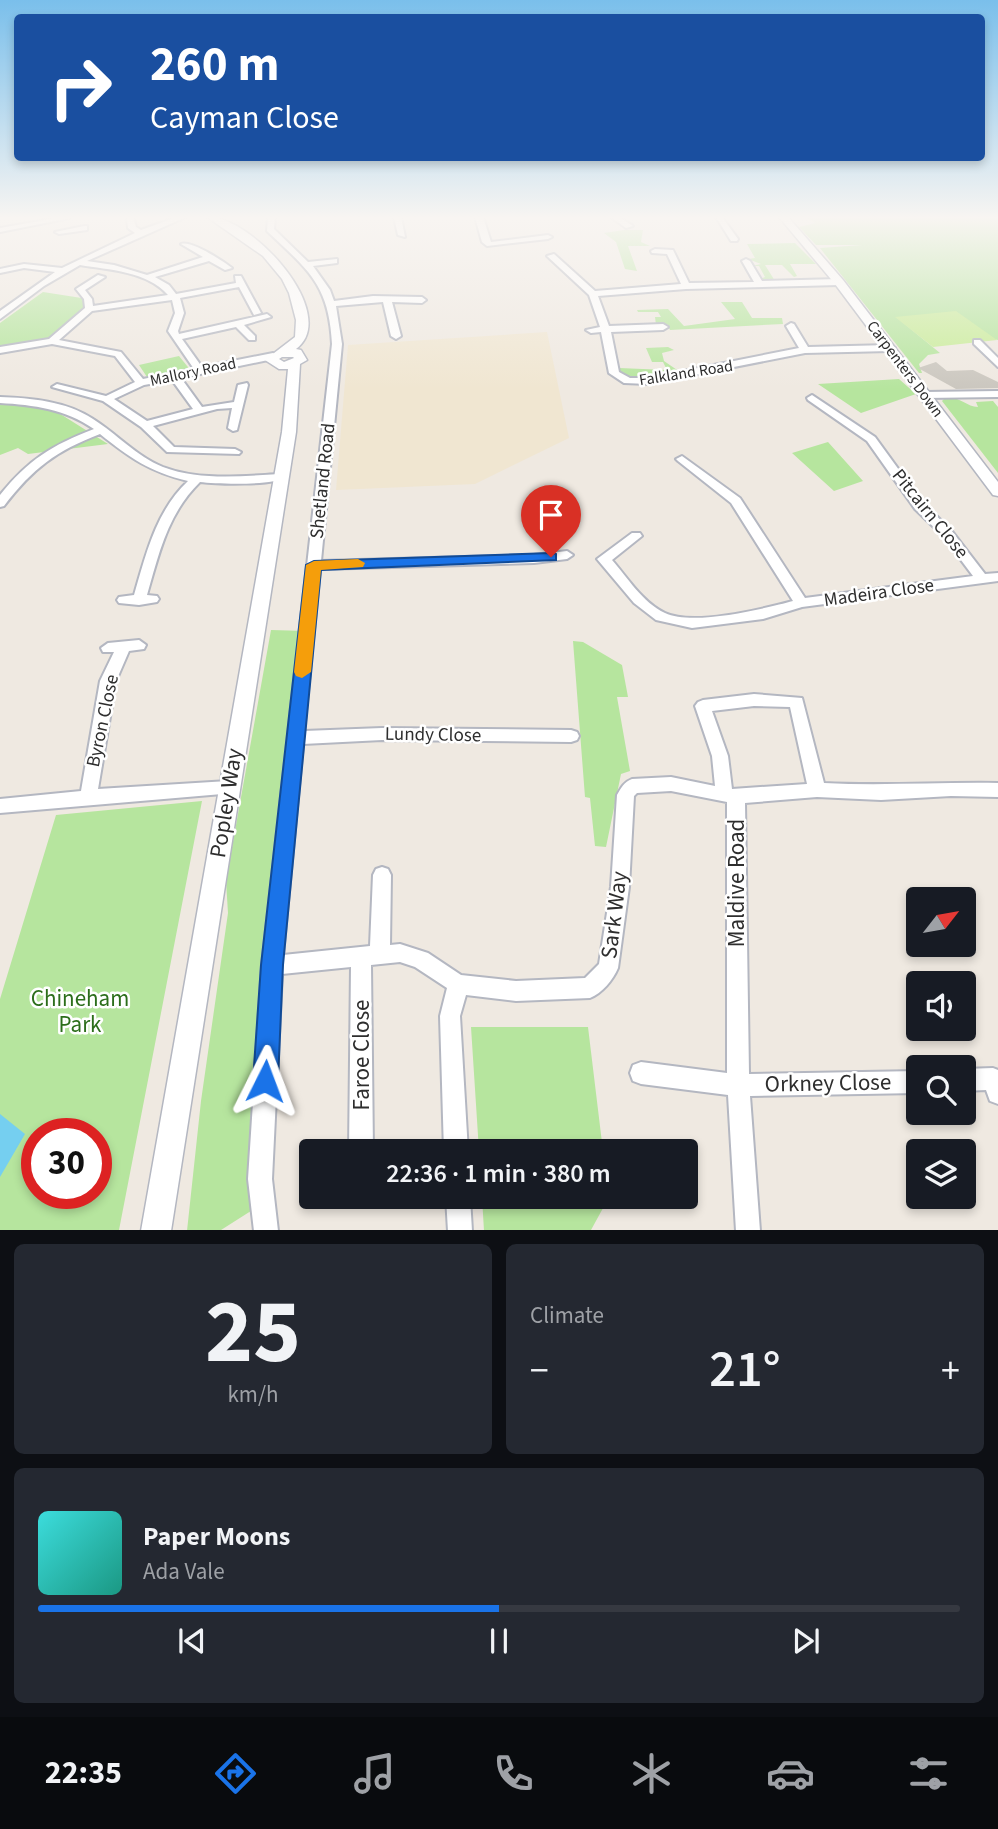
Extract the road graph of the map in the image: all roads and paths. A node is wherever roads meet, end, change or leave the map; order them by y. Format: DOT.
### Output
graph roads {
  1 [pos="58,274"];
  2 [pos="136,274"];
  3 [pos="156,274"];
  4 [pos="284,274"];
  5 [pos="317,274"];
  6 [pos="571,274"];
  7 [pos="681,274"];
  8 [pos="754,274"];
  9 [pos="832,274"];
  10 [pos="101,277"];
  11 [pos="148,277"];
  12 [pos="839,282"];
  13 [pos="760,284"];
  14 [pos="686,286"];
  15 [pos="593,293"];
  16 [pos="175,297"];
  17 [pos="387,299"];
  18 [pos="422,300"];
  19 [pos="332,303"];
  20 [pos="89,309"];
  21 [pos="0,316"];
  22 [pos="238,324"];
  23 [pos="791,326"];
  24 [pos="606,327"];
  25 [pos="663,327"];
  26 [pos="591,330"];
  27 [pos="396,336"];
  28 [pos="176,338"];
  29 [pos="252,338"];
  30 [pos="52,341"];
  31 [pos="977,342"];
  32 [pos="890,348"];
  33 [pos="0,350"];
  34 [pos="805,350"];
  35 [pos="286,360"];
  36 [pos="998,364"];
  37 [pos="200,371"];
  38 [pos="175,377"];
  39 [pos="141,383"];
  40 [pos="243,385"];
  41 [pos="57,387"];
  42 [pos="998,394"];
  43 [pos="925,395"];
  44 [pos="812,398"];
  45 [pos="0,400"];
  46 [pos="107,400"];
  47 [pos="238,405"];
  48 [pos="199,410"];
  49 [pos="145,425"];
  50 [pos="233,428"];
  51 [pos="101,430"];
  52 [pos="235,452"];
  53 [pos="682,459"];
  54 [pos="280,477"];
  55 [pos="197,478"];
  56 [pos="998,492"];
  57 [pos="0,503"];
  58 [pos="636,536"];
  59 [pos="573,555"];
  60 [pos="314,565"];
  61 [pos="998,577"];
  62 [pos="982,579"];
  63 [pos="124,600"];
  64 [pos="801,603"];
  65 [pos="124,647"];
  66 [pos="572,735"];
  67 [pos="296,738"];
  68 [pos="228,788"];
  69 [pos="817,790"];
  70 [pos="998,790"];
  71 [pos="730,795"];
  72 [pos="88,797"];
  73 [pos="0,806"];
  74 [pos="382,875"];
  75 [pos="370,957"];
  76 [pos="272,965"];
  77 [pos="458,984"];
  78 [pos="641,1073"];
  79 [pos="976,1080"];
  80 [pos="906,1082"];
  81 [pos="738,1085"];
  82 [pos="998,1093"];
  83 [pos="362,1139"];
  84 [pos="455,1139"];
  85 [pos="459,1209"];
  86 [pos="156,1230"];
  87 [pos="266,1230"];
  88 [pos="460,1230"];
  89 [pos="748,1230"];
  1 -- 21 [label="street"];
  2 -- 11 [label="street"];
  3 -- 11 [label="street"];
  4 -- 35 [label="street, Popley Way"];
  5 -- 19 [label="street, Shetland Road"];
  6 -- 15 [label="street"];
  7 -- 14 [label="street"];
  8 -- 13 [label="street"];
  9 -- 12 [label="street, Carpenters Down"];
  10 -- 20 [label="street"];
  11 -- 16 [label="street"];
  12 -- 13 [label="street"];
  12 -- 32 [label="street, Carpenters Down"];
  13 -- 14 [label="street"];
  14 -- 15 [label="street"];
  15 -- 24 [label="street, Falkland Road"];
  16 -- 20 [label="street"];
  16 -- 22 [label="street"];
  16 -- 28 [label="street"];
  17 -- 18 [label="street"];
  17 -- 19 [label="street"];
  17 -- 27 [label="street"];
  19 -- 60 [label="street, Shetland Road"];
  20 -- 30 [label="street"];
  22 -- 28 [label="street"];
  22 -- 29 [label="street"];
  23 -- 34 [label="street"];
  24 -- 25 [label="street"];
  24 -- 26 [label="street"];
  24 -- 34 [label="street, Falkland Road"];
  28 -- 37 [label="street"];
  30 -- 33 [label="street, Mallory Road"];
  30 -- 39 [label="street, Mallory Road"];
  31 -- 36 [label="street"];
  32 -- 34 [label="street, Falkland Road"];
  32 -- 43 [label="street, Carpenters Down"];
  35 -- 37 [label="street, Mallory Road"];
  35 -- 54 [label="street, Popley Way"];
  37 -- 38 [label="street, Mallory Road"];
  38 -- 39 [label="street, Mallory Road"];
  38 -- 48 [label="street"];
  39 -- 46 [label="street, Mallory Road"];
  40 -- 47 [label="street"];
  41 -- 46 [label="street"];
  42 -- 43 [label="street"];
  43 -- 56 [label="street, Carpenters Down"];
  44 -- 62 [label="street, Pitcairn Close"];
  45 -- 51 [label="street"];
  46 -- 49 [label="street"];
  47 -- 48 [label="street"];
  47 -- 50 [label="street"];
  48 -- 49 [label="street"];
  49 -- 52 [label="street"];
  51 -- 55 [label="street"];
  51 -- 57 [label="street"];
  53 -- 64 [label="street"];
  54 -- 55 [label="street"];
  54 -- 68 [label="street, Popley Way"];
  55 -- 63 [label="street"];
  58 -- 64 [label="street, Madeira Close"];
  59 -- 60 [label="street"];
  60 -- 67 [label="street, Shetland Road"];
  61 -- 62 [label="street, Madeira Close"];
  62 -- 64 [label="street, Madeira Close"];
  65 -- 72 [label="street, Byron Close"];
  66 -- 67 [label="street, Lundy Close"];
  67 -- 76 [label="street, Shetland Road"];
  68 -- 72 [label="street"];
  68 -- 86 [label="street, Popley Way"];
  69 -- 70 [label="street, Maldive Road"];
  69 -- 71 [label="street, Maldive Road"];
  69 -- 71 [label="street"];
  71 -- 77 [label="street, Sark Way"];
  71 -- 81 [label="street, Maldive Road"];
  72 -- 73 [label="street"];
  74 -- 75 [label="street, Faroe Close"];
  75 -- 76 [label="street"];
  75 -- 77 [label="street, Sark Way"];
  75 -- 83 [label="street, Faroe Close"];
  76 -- 87 [label="street, Shetland Road"];
  77 -- 84 [label="street"];
  78 -- 81 [label="street, Orkney Close"];
  79 -- 82 [label="street"];
  80 -- 81 [label="street, Orkney Close"];
  81 -- 89 [label="street, Maldive Road"];
  85 -- 88 [label="street"];
}
